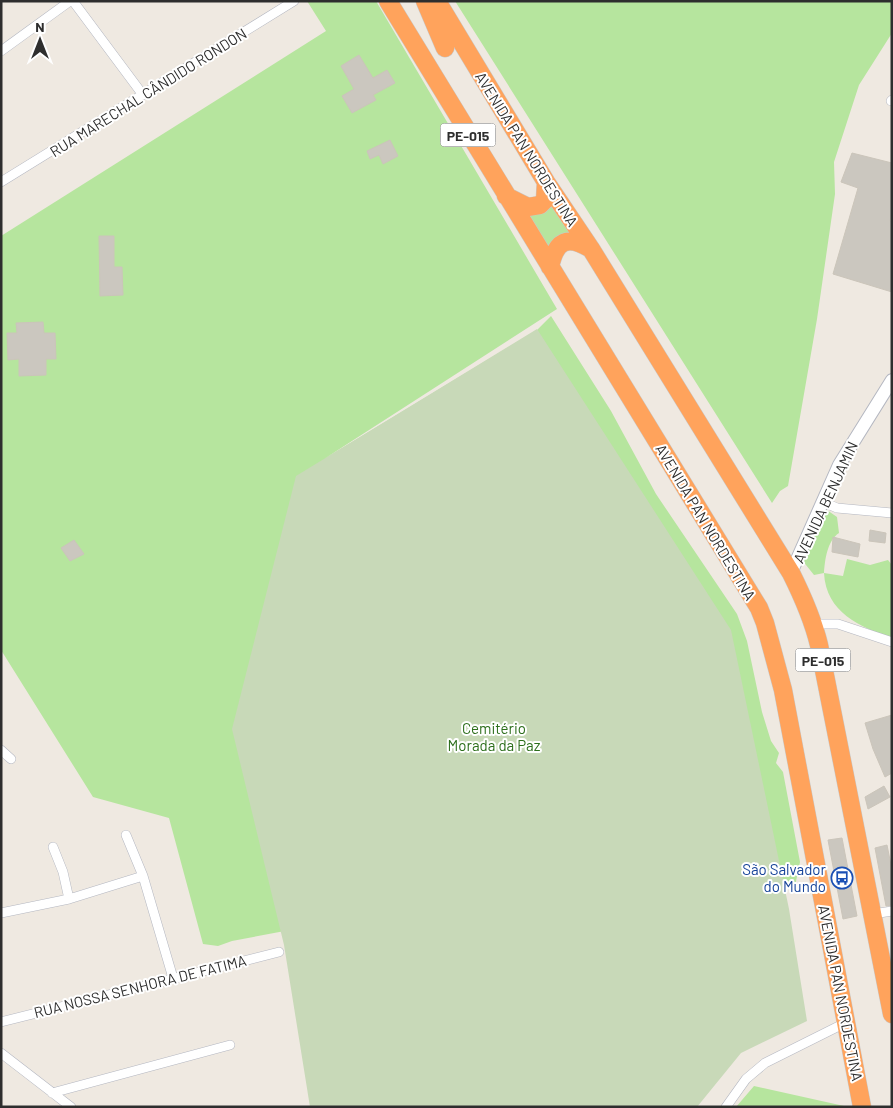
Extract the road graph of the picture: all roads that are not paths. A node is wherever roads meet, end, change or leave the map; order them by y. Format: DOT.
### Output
graph roads {
  1 [pos="72,1"];
  2 [pos="294,1"];
  3 [pos="388,1"];
  4 [pos="425,1"];
  5 [pos="437,1"];
  6 [pos="445,48"];
  7 [pos="1,51"];
  8 [pos="143,95"];
  9 [pos="1,182"];
  10 [pos="546,182"];
  11 [pos="505,196"];
  12 [pos="591,250"];
  13 [pos="550,267"];
  14 [pos="892,380"];
  15 [pos="823,502"];
  16 [pos="892,513"];
  17 [pos="791,573"];
  18 [pos="814,624"];
  19 [pos="892,642"];
  20 [pos="1,750"];
  21 [pos="12,759"];
  22 [pos="126,835"];
  23 [pos="53,847"];
  24 [pos="143,876"];
  25 [pos="69,899"];
  26 [pos="892,910"];
  27 [pos="1,913"];
  28 [pos="873,914"];
  29 [pos="279,952"];
  30 [pos="173,978"];
  31 [pos="892,1014"];
  32 [pos="1,1022"];
  33 [pos="847,1022"];
  34 [pos="230,1045"];
  35 [pos="1,1053"];
  36 [pos="52,1093"];
  37 [pos="71,1107"];
  38 [pos="726,1107"];
  39 [pos="862,1107"];
  1 -- 7 [label="street"];
  1 -- 8 [label="street"];
  2 -- 8 [label="street, RUA MARECHAL CÂNDIDO RONDON"];
  3 -- 11 [label="highway, AVENIDA PAN NORDESTINA / PE-015"];
  4 -- 6 [label="highway"];
  5 -- 10 [label="highway, AVENIDA PAN NORDESTINA / PE-015"];
  8 -- 9 [label="street, RUA MARECHAL CÂNDIDO RONDON"];
  10 -- 11 [label="highway"];
  10 -- 12 [label="highway, AVENIDA PAN NORDESTINA / PE-015"];
  11 -- 13 [label="highway, AVENIDA PAN NORDESTINA / PE-015"];
  12 -- 13 [label="highway"];
  12 -- 17 [label="highway, AVENIDA PAN NORDESTINA / PE-015"];
  13 -- 33 [label="highway, AVENIDA PAN NORDESTINA / PE-015"];
  14 -- 15 [label="street, AVENIDA BENJAMIN"];
  15 -- 16 [label="street"];
  15 -- 17 [label="street, AVENIDA BENJAMIN"];
  17 -- 18 [label="highway, AVENIDA PAN NORDESTINA / PE-015"];
  18 -- 19 [label="street"];
  18 -- 28 [label="highway, AVENIDA PAN NORDESTINA / PE-015"];
  20 -- 21 [label="street"];
  22 -- 24 [label="street"];
  23 -- 25 [label="street"];
  24 -- 25 [label="street"];
  24 -- 30 [label="street"];
  25 -- 27 [label="street"];
  26 -- 28 [label="street"];
  28 -- 31 [label="highway, AVENIDA PAN NORDESTINA / PE-015"];
  29 -- 30 [label="street, RUA NOSSA SENHORA DE FATIMA"];
  30 -- 32 [label="street, RUA NOSSA SENHORA DE FATIMA"];
  33 -- 38 [label="street"];
  33 -- 39 [label="highway, AVENIDA PAN NORDESTINA / PE-015"];
  34 -- 36 [label="street"];
  35 -- 36 [label="street"];
  36 -- 37 [label="street"];
}
